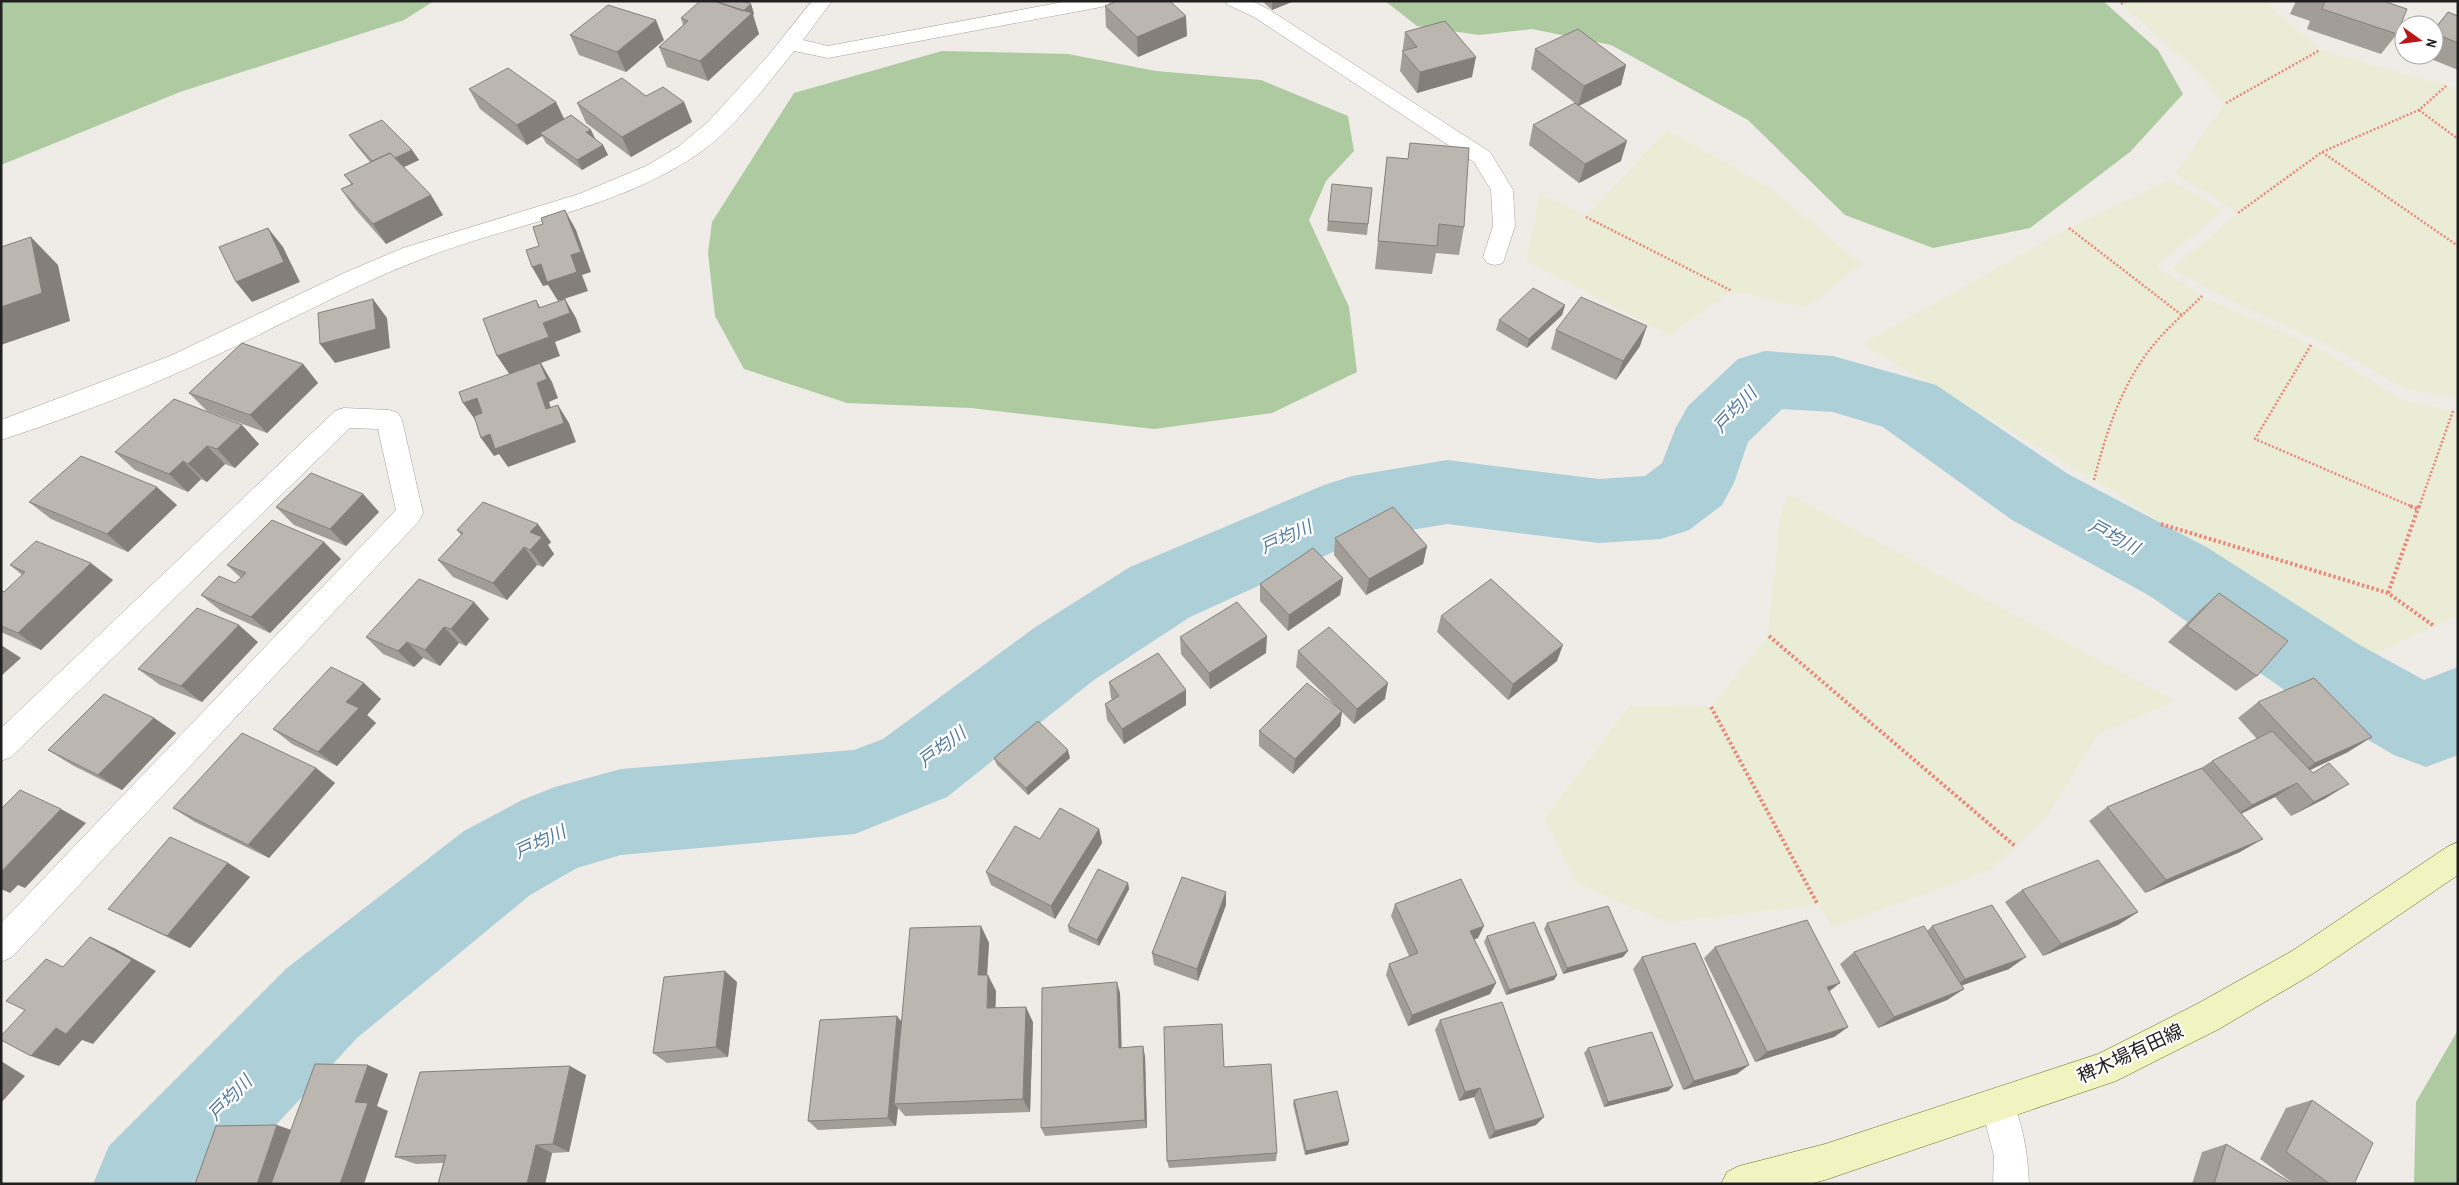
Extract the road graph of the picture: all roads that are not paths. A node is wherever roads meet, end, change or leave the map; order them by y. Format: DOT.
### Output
graph roads {
  1 [pos="822,1"];
  2 [pos="1101,1"];
  3 [pos="1235,1"];
  4 [pos="791,44"];
  5 [pos="1495,257"];
  6 [pos="1,430"];
  7 [pos="1,748"];
  8 [pos="2458,857"];
  9 [pos="1,946"];
  10 [pos="1998,1105"];
  11 [pos="1739,1184"];
  12 [pos="2012,1184"];
  1 -- 4 [label="street"];
  2 -- 4 [label="street"];
  3 -- 5 [label="street"];
  4 -- 6 [label="street"];
  7 -- 9 [label="street"];
  8 -- 10 [label="main road, 稗木場有田線"];
  10 -- 11 [label="main road, 稗木場有田線"];
  10 -- 12 [label="street"];
}
